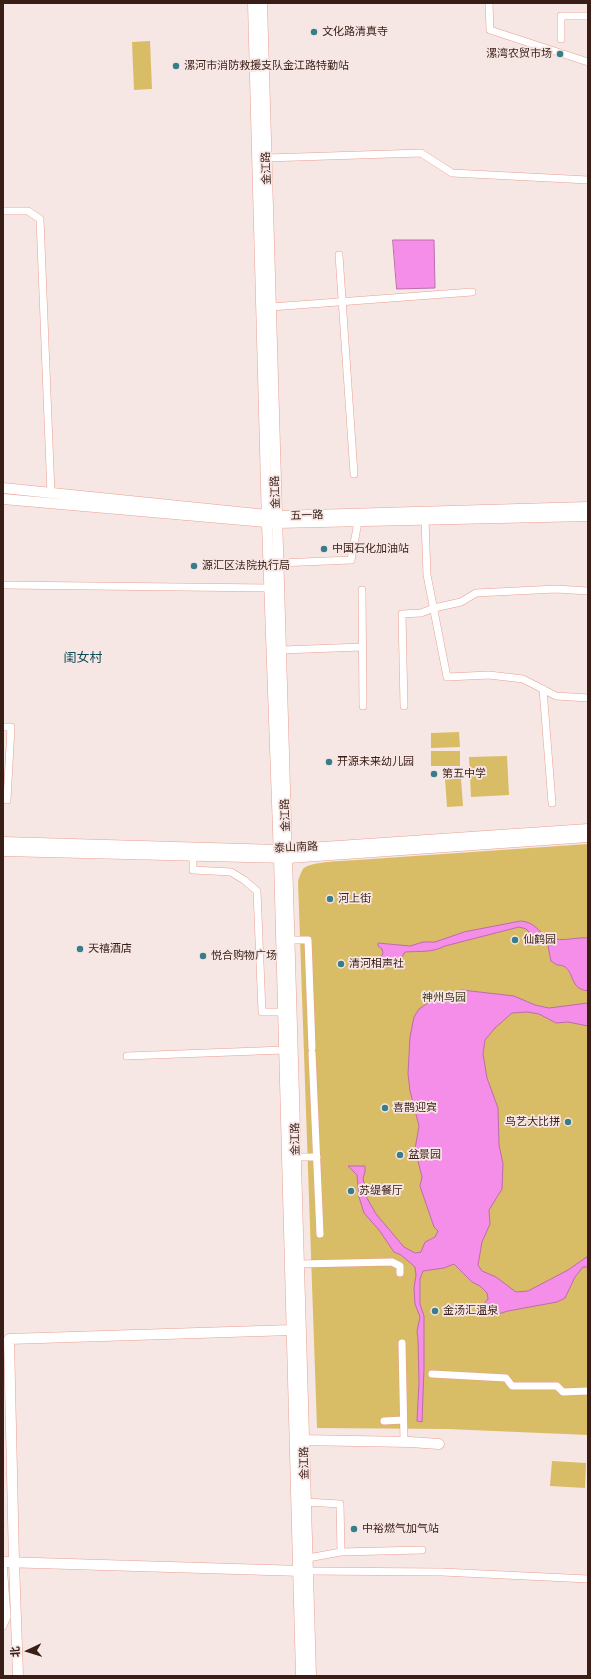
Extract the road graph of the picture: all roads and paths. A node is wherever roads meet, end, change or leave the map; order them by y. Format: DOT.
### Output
graph roads {
  1 [pos="253,3"];
  2 [pos="262,3"];
  3 [pos="489,3"];
  4 [pos="588,16"];
  5 [pos="561,39"];
  6 [pos="588,62"];
  7 [pos="263,159"];
  8 [pos="588,180"];
  9 [pos="3,210"];
  10 [pos="339,255"];
  11 [pos="472,292"];
  12 [pos="342,302"];
  13 [pos="271,307"];
  14 [pos="354,474"];
  15 [pos="3,488"];
  16 [pos="51,494"];
  17 [pos="3,499"];
  18 [pos="588,507"];
  19 [pos="588,516"];
  20 [pos="272,520"];
  21 [pos="425,520"];
  22 [pos="358,522"];
  23 [pos="279,563"];
  24 [pos="3,586"];
  25 [pos="270,588"];
  26 [pos="362,590"];
  27 [pos="588,591"];
  28 [pos="434,608"];
  29 [pos="362,646"];
  30 [pos="282,650"];
  31 [pos="542,689"];
  32 [pos="278,697"];
  33 [pos="588,698"];
  34 [pos="363,706"];
  35 [pos="404,706"];
  36 [pos="3,727"];
  37 [pos="7,800"];
  38 [pos="552,803"];
  39 [pos="588,829"];
  40 [pos="588,837"];
  41 [pos="3,842"];
  42 [pos="3,851"];
  43 [pos="159,851"];
  44 [pos="283,854"];
  45 [pos="193,856"];
  46 [pos="291,940"];
  47 [pos="287,1012"];
  48 [pos="284,1050"];
  49 [pos="127,1056"];
  50 [pos="317,1157"];
  51 [pos="291,1158"];
  52 [pos="320,1234"];
  53 [pos="299,1264"];
  54 [pos="400,1273"];
  55 [pos="292,1330"];
  56 [pos="6,1339"];
  57 [pos="402,1343"];
  58 [pos="432,1374"];
  59 [pos="588,1391"];
  60 [pos="404,1420"];
  61 [pos="384,1421"];
  62 [pos="300,1440"];
  63 [pos="404,1442"];
  64 [pos="439,1444"];
  65 [pos="306,1502"];
  66 [pos="422,1550"];
  67 [pos="341,1552"];
  68 [pos="308,1558"];
  69 [pos="7,1562"];
  70 [pos="297,1571"];
  71 [pos="308,1571"];
  72 [pos="588,1578"];
  73 [pos="3,1626"];
  74 [pos="18,1676"];
  75 [pos="301,1676"];
  76 [pos="311,1676"];
  1 -- 7 [label="street, 金江路"];
  2 -- 7 [label="street, 金江路"];
  3 -- 6 [label="street"];
  4 -- 5 [label="street"];
  7 -- 8 [label="street"];
  7 -- 13 [label="street, 金江路"];
  7 -- 20 [label="street, 金江路"];
  9 -- 16 [label="street"];
  10 -- 12 [label="street"];
  11 -- 12 [label="street"];
  12 -- 13 [label="street"];
  12 -- 14 [label="street"];
  13 -- 20 [label="street, 金江路"];
  15 -- 16 [label="street, 五一路"];
  16 -- 20 [label="street, 五一路"];
  17 -- 20 [label="street, 五一路"];
  18 -- 20 [label="street, 五一路"];
  19 -- 21 [label="street, 五一路"];
  20 -- 22 [label="street, 五一路"];
  20 -- 23 [label="street, 金江路"];
  20 -- 25 [label="street, 金江路"];
  21 -- 22 [label="street, 五一路"];
  21 -- 28 [label="street"];
  22 -- 23 [label="street"];
  23 -- 30 [label="street, 金江路"];
  24 -- 25 [label="street"];
  25 -- 32 [label="street, 金江路"];
  26 -- 29 [label="street"];
  27 -- 28 [label="street"];
  28 -- 31 [label="street"];
  28 -- 35 [label="street"];
  29 -- 30 [label="street"];
  29 -- 34 [label="street"];
  30 -- 32 [label="street, 金江路"];
  31 -- 33 [label="street"];
  31 -- 38 [label="street"];
  32 -- 44 [label="street, 金江路"];
  36 -- 37 [label="street"];
  39 -- 44 [label="street, 泰山南路"];
  40 -- 44 [label="street, 泰山南路"];
  41 -- 43 [label="street, 泰山南路"];
  42 -- 43 [label="street, 泰山南路"];
  43 -- 44 [label="street, 泰山南路"];
  43 -- 45 [label="street, 泰山南路"];
  44 -- 45 [label="street, 泰山南路"];
  44 -- 46 [label="street, 金江路"];
  44 -- 47 [label="street, 金江路"];
  45 -- 47 [label="street"];
  46 -- 47 [label="street, 金江路"];
  46 -- 50 [label="street"];
  47 -- 48 [label="street, 金江路"];
  47 -- 51 [label="street, 金江路"];
  48 -- 49 [label="street"];
  48 -- 51 [label="street, 金江路"];
  50 -- 51 [label="street"];
  50 -- 52 [label="street"];
  51 -- 53 [label="street, 金江路"];
  51 -- 55 [label="street, 金江路"];
  53 -- 54 [label="street"];
  53 -- 62 [label="street, 金江路"];
  55 -- 56 [label="street"];
  55 -- 62 [label="street, 金江路"];
  56 -- 69 [label="street"];
  57 -- 60 [label="street"];
  58 -- 59 [label="street"];
  60 -- 61 [label="street"];
  60 -- 63 [label="street"];
  62 -- 63 [label="street"];
  62 -- 65 [label="street, 金江路"];
  62 -- 70 [label="street, 金江路"];
  63 -- 64 [label="street"];
  65 -- 67 [label="street"];
  65 -- 68 [label="street, 金江路"];
  66 -- 67 [label="street"];
  67 -- 68 [label="street"];
  68 -- 71 [label="street, 金江路"];
  69 -- 70 [label="street"];
  69 -- 73 [label="street"];
  69 -- 74 [label="street"];
  70 -- 71 [label="street"];
  70 -- 75 [label="street, 金江路"];
  71 -- 72 [label="street"];
  71 -- 76 [label="street, 金江路"];
}
